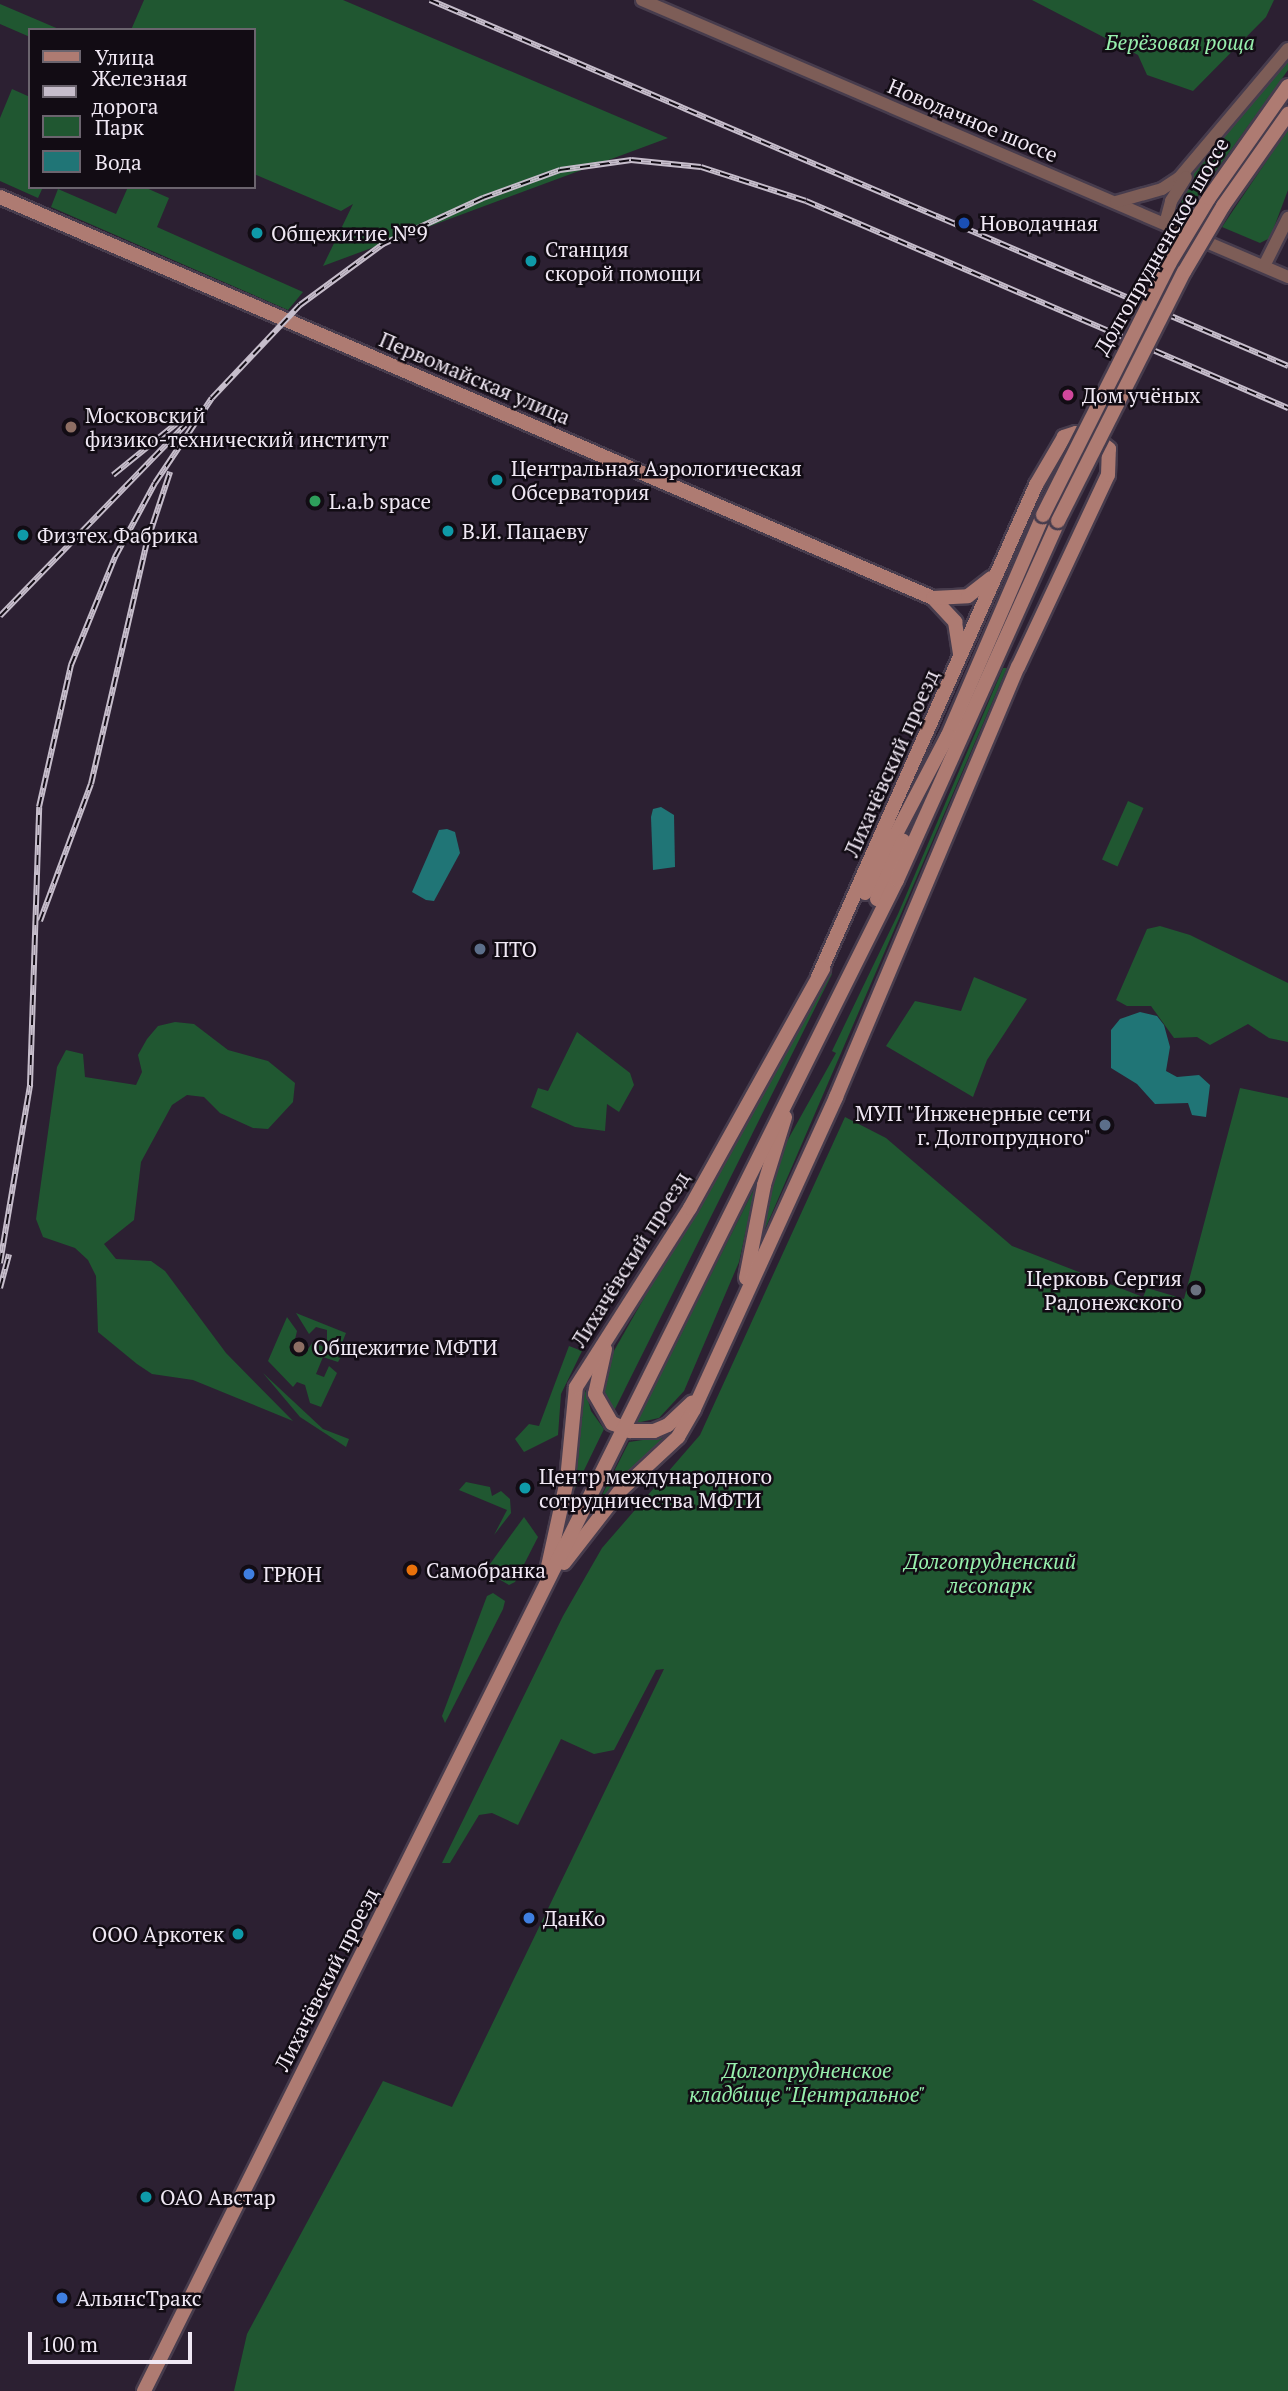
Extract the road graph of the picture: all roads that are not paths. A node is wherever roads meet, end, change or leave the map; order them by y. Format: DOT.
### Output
graph roads {
  1 [pos="642,0"];
  2 [pos="1288,49"];
  3 [pos="1288,86"];
  4 [pos="1288,114"];
  5 [pos="1195,163"];
  6 [pos="0,197"];
  7 [pos="1115,202"];
  8 [pos="1288,218"];
  9 [pos="1165,224"];
  10 [pos="1264,266"];
  11 [pos="1288,277"];
  12 [pos="1000,566"];
  13 [pos="933,598"];
  14 [pos="959,660"];
  15 [pos="976,673"];
  16 [pos="991,677"];
  17 [pos="948,735"];
  18 [pos="818,977"];
  19 [pos="828,1014"];
  20 [pos="796,1079"];
  21 [pos="740,1303"];
  22 [pos="614,1325"];
  23 [pos="701,1394"];
  24 [pos="622,1429"];
  25 [pos="544,1586"];
  26 [pos="144,2391"];
  1 -- 7 [label="street, Новодачное шоссе"];
  2 -- 5 [label="street"];
  3 -- 15 [label="main road, Долгопрудненское шоссе, bridge"];
  4 -- 16 [label="main road, Долгопрудненское шоссе, bridge"];
  5 -- 7 [label="street"];
  5 -- 9 [label="street"];
  6 -- 13 [label="main road, Первомайская улица"];
  7 -- 9 [label="street, Новодачное шоссе"];
  8 -- 10 [label="street"];
  9 -- 10 [label="street, Новодачное шоссе"];
  10 -- 11 [label="street, Новодачное шоссе"];
  12 -- 13 [label="main road"];
  12 -- 14 [label="main road, Лихачёвский проезд"];
  12 -- 21 [label="main road"];
  13 -- 14 [label="main road"];
  14 -- 18 [label="main road, Лихачёвский проезд"];
  15 -- 17 [label="main road, Лихачёвский проезд"];
  16 -- 19 [label="main road, Лихачёвский проезд"];
  17 -- 18 [label="main road, Лихачёвский проезд"];
  17 -- 19 [label="main road, Лихачёвский проезд"];
  18 -- 22 [label="main road, Лихачёвский проезд"];
  19 -- 20 [label="main road, Лихачёвский проезд"];
  20 -- 21 [label="main road"];
  20 -- 24 [label="main road, Лихачёвский проезд"];
  21 -- 23 [label="main road, Лихачёвский проезд"];
  22 -- 24 [label="main road"];
  22 -- 25 [label="main road, Лихачёвский проезд"];
  23 -- 24 [label="main road"];
  23 -- 25 [label="main road, Лихачёвский проезд"];
  24 -- 25 [label="main road, Лихачёвский проезд"];
  25 -- 26 [label="main road, Лихачёвский проезд"];
}
